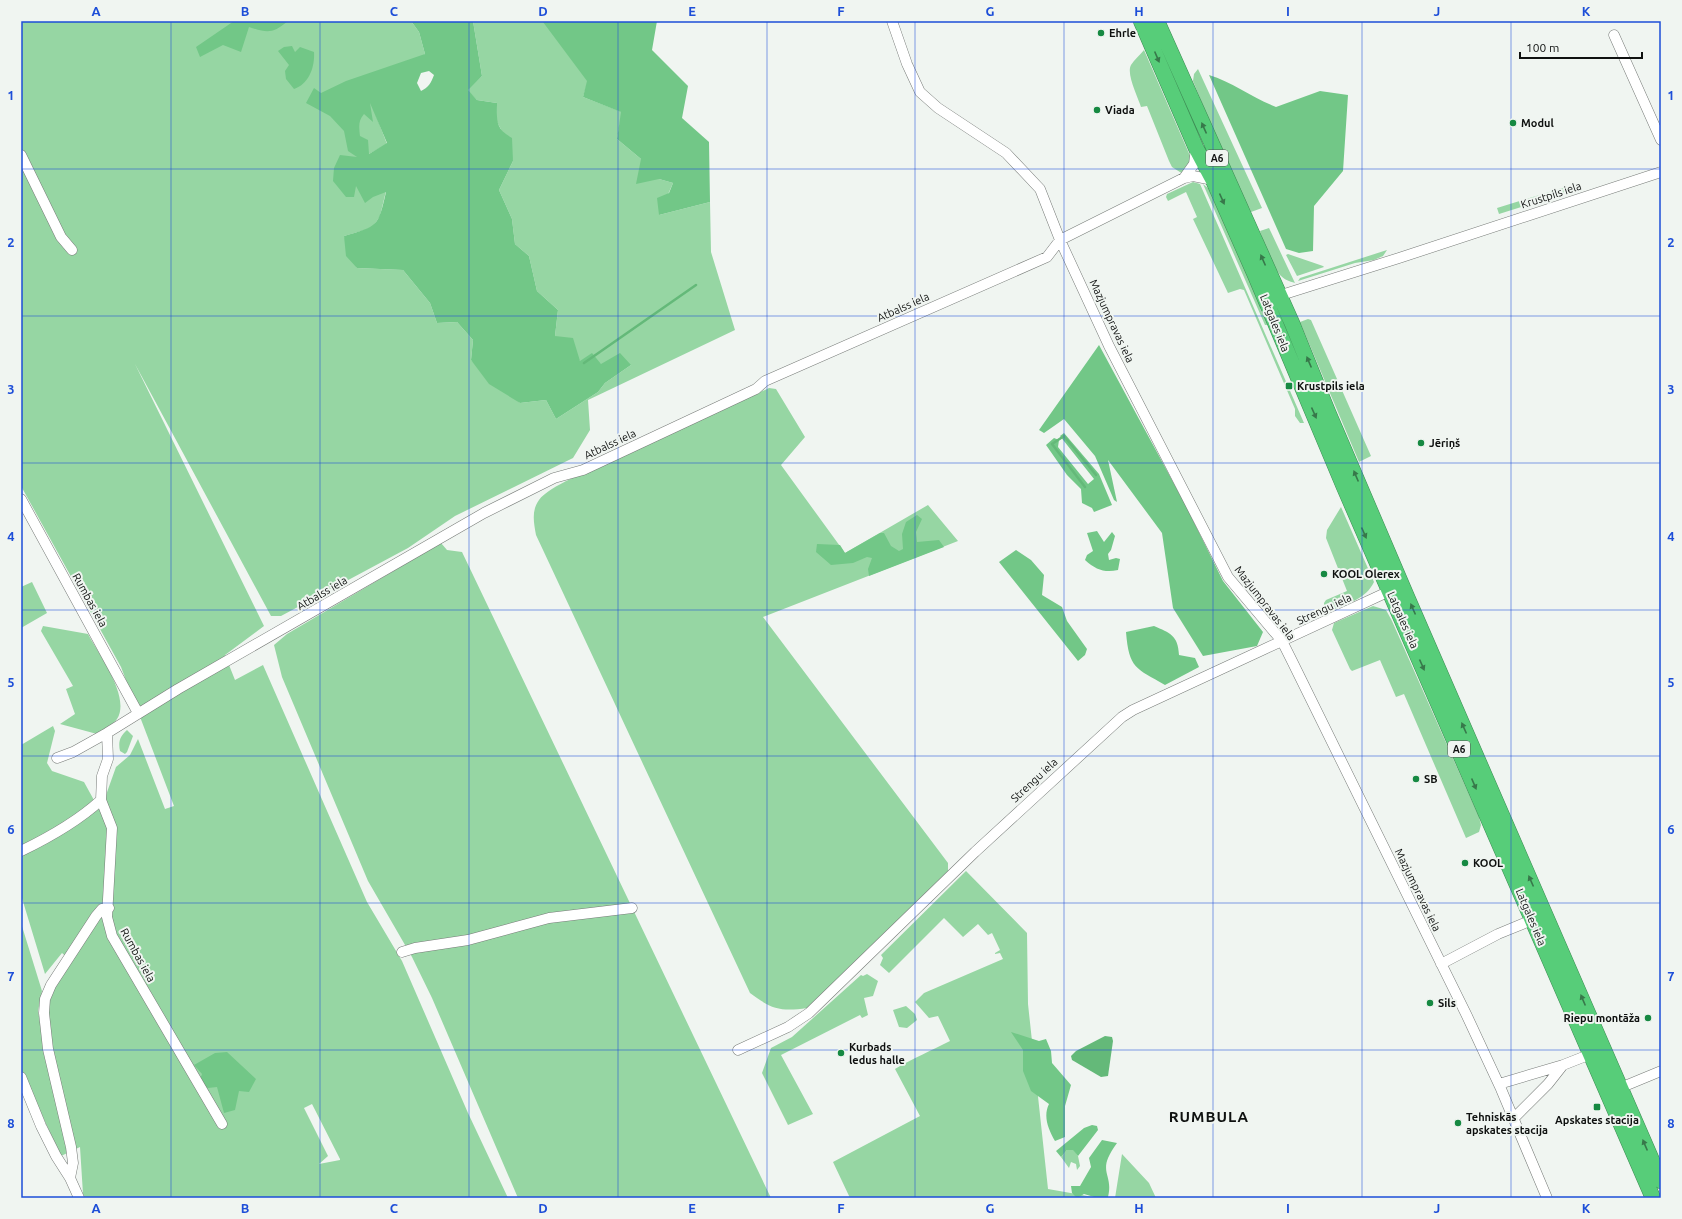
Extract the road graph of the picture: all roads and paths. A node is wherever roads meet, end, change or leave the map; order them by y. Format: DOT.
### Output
graph roads {
  1 [pos="892,21"];
  2 [pos="1141,21"];
  3 [pos="1157,21"];
  4 [pos="1614,35"];
  5 [pos="1661,140"];
  6 [pos="1196,148"];
  7 [pos="21,155"];
  8 [pos="1661,172"];
  9 [pos="1184,178"];
  10 [pos="1213,180"];
  11 [pos="1060,240"];
  12 [pos="72,250"];
  13 [pos="1272,298"];
  14 [pos="21,499"];
  15 [pos="1396,588"];
  16 [pos="1282,641"];
  17 [pos="138,713"];
  18 [pos="107,733"];
  19 [pos="57,758"];
  20 [pos="101,800"];
  21 [pos="21,851"];
  22 [pos="109,908"];
  23 [pos="632,908"];
  24 [pos="1532,920"];
  25 [pos="402,952"];
  26 [pos="1441,964"];
  27 [pos="738,1050"];
  28 [pos="1591,1054"];
  29 [pos="1563,1065"];
  30 [pos="1661,1071"];
  31 [pos="21,1077"];
  32 [pos="1499,1084"];
  33 [pos="1614,1090"];
  34 [pos="1514,1118"];
  35 [pos="222,1124"];
  36 [pos="70,1178"];
  37 [pos="1661,1181"];
  38 [pos="79,1198"];
  39 [pos="1548,1198"];
  40 [pos="1653,1198"];
  1 -- 11 [label="street, Mazjumpravas iela"];
  2 -- 6 [label="highway, Latgales iela / A6, one-way"];
  13 -- 3 [label="highway, Latgales iela / A6, one-way"];
  4 -- 5 [label="street"];
  6 -- 9 [label="street"];
  6 -- 10 [label="highway, Latgales iela / A6"];
  7 -- 12 [label="street"];
  8 -- 13 [label="street, Krustpils iela"];
  9 -- 10 [label="street, Atbalss iela"];
  9 -- 11 [label="street, Atbalss iela"];
  10 -- 13 [label="highway, Latgales iela / A6, one-way"];
  11 -- 16 [label="street, Mazjumpravas iela"];
  11 -- 17 [label="street, Atbalss iela"];
  13 -- 15 [label="highway, Latgales iela / A6"];
  14 -- 17 [label="street, Rumbas iela"];
  15 -- 16 [label="street, Strengu iela"];
  15 -- 24 [label="highway, Latgales iela / A6, one-way"];
  33 -- 15 [label="highway, Latgales iela / A6, one-way"];
  16 -- 26 [label="street, Mazjumpravas iela"];
  16 -- 27 [label="street, Strengu iela"];
  17 -- 18 [label="street, Atbalss iela"];
  18 -- 19 [label="street, Atbalss iela"];
  18 -- 20 [label="street, Rumbas iela"];
  20 -- 21 [label="street"];
  20 -- 22 [label="street, Rumbas iela"];
  22 -- 35 [label="street, Rumbas iela"];
  22 -- 36 [label="street"];
  23 -- 25 [label="street"];
  24 -- 26 [label="street"];
  24 -- 28 [label="highway, Latgales iela / A6"];
  26 -- 32 [label="street, Mazjumpravas iela"];
  28 -- 29 [label="street"];
  28 -- 33 [label="highway, Latgales iela / A6"];
  29 -- 32 [label="street"];
  29 -- 34 [label="street"];
  30 -- 33 [label="street"];
  31 -- 36 [label="street"];
  32 -- 34 [label="street, Mazjumpravas iela"];
  37 -- 33 [label="highway, Latgales iela / A6, one-way"];
  33 -- 40 [label="highway, Latgales iela / A6"];
  34 -- 39 [label="street, Mazjumpravas iela"];
  36 -- 38 [label="street"];
}
